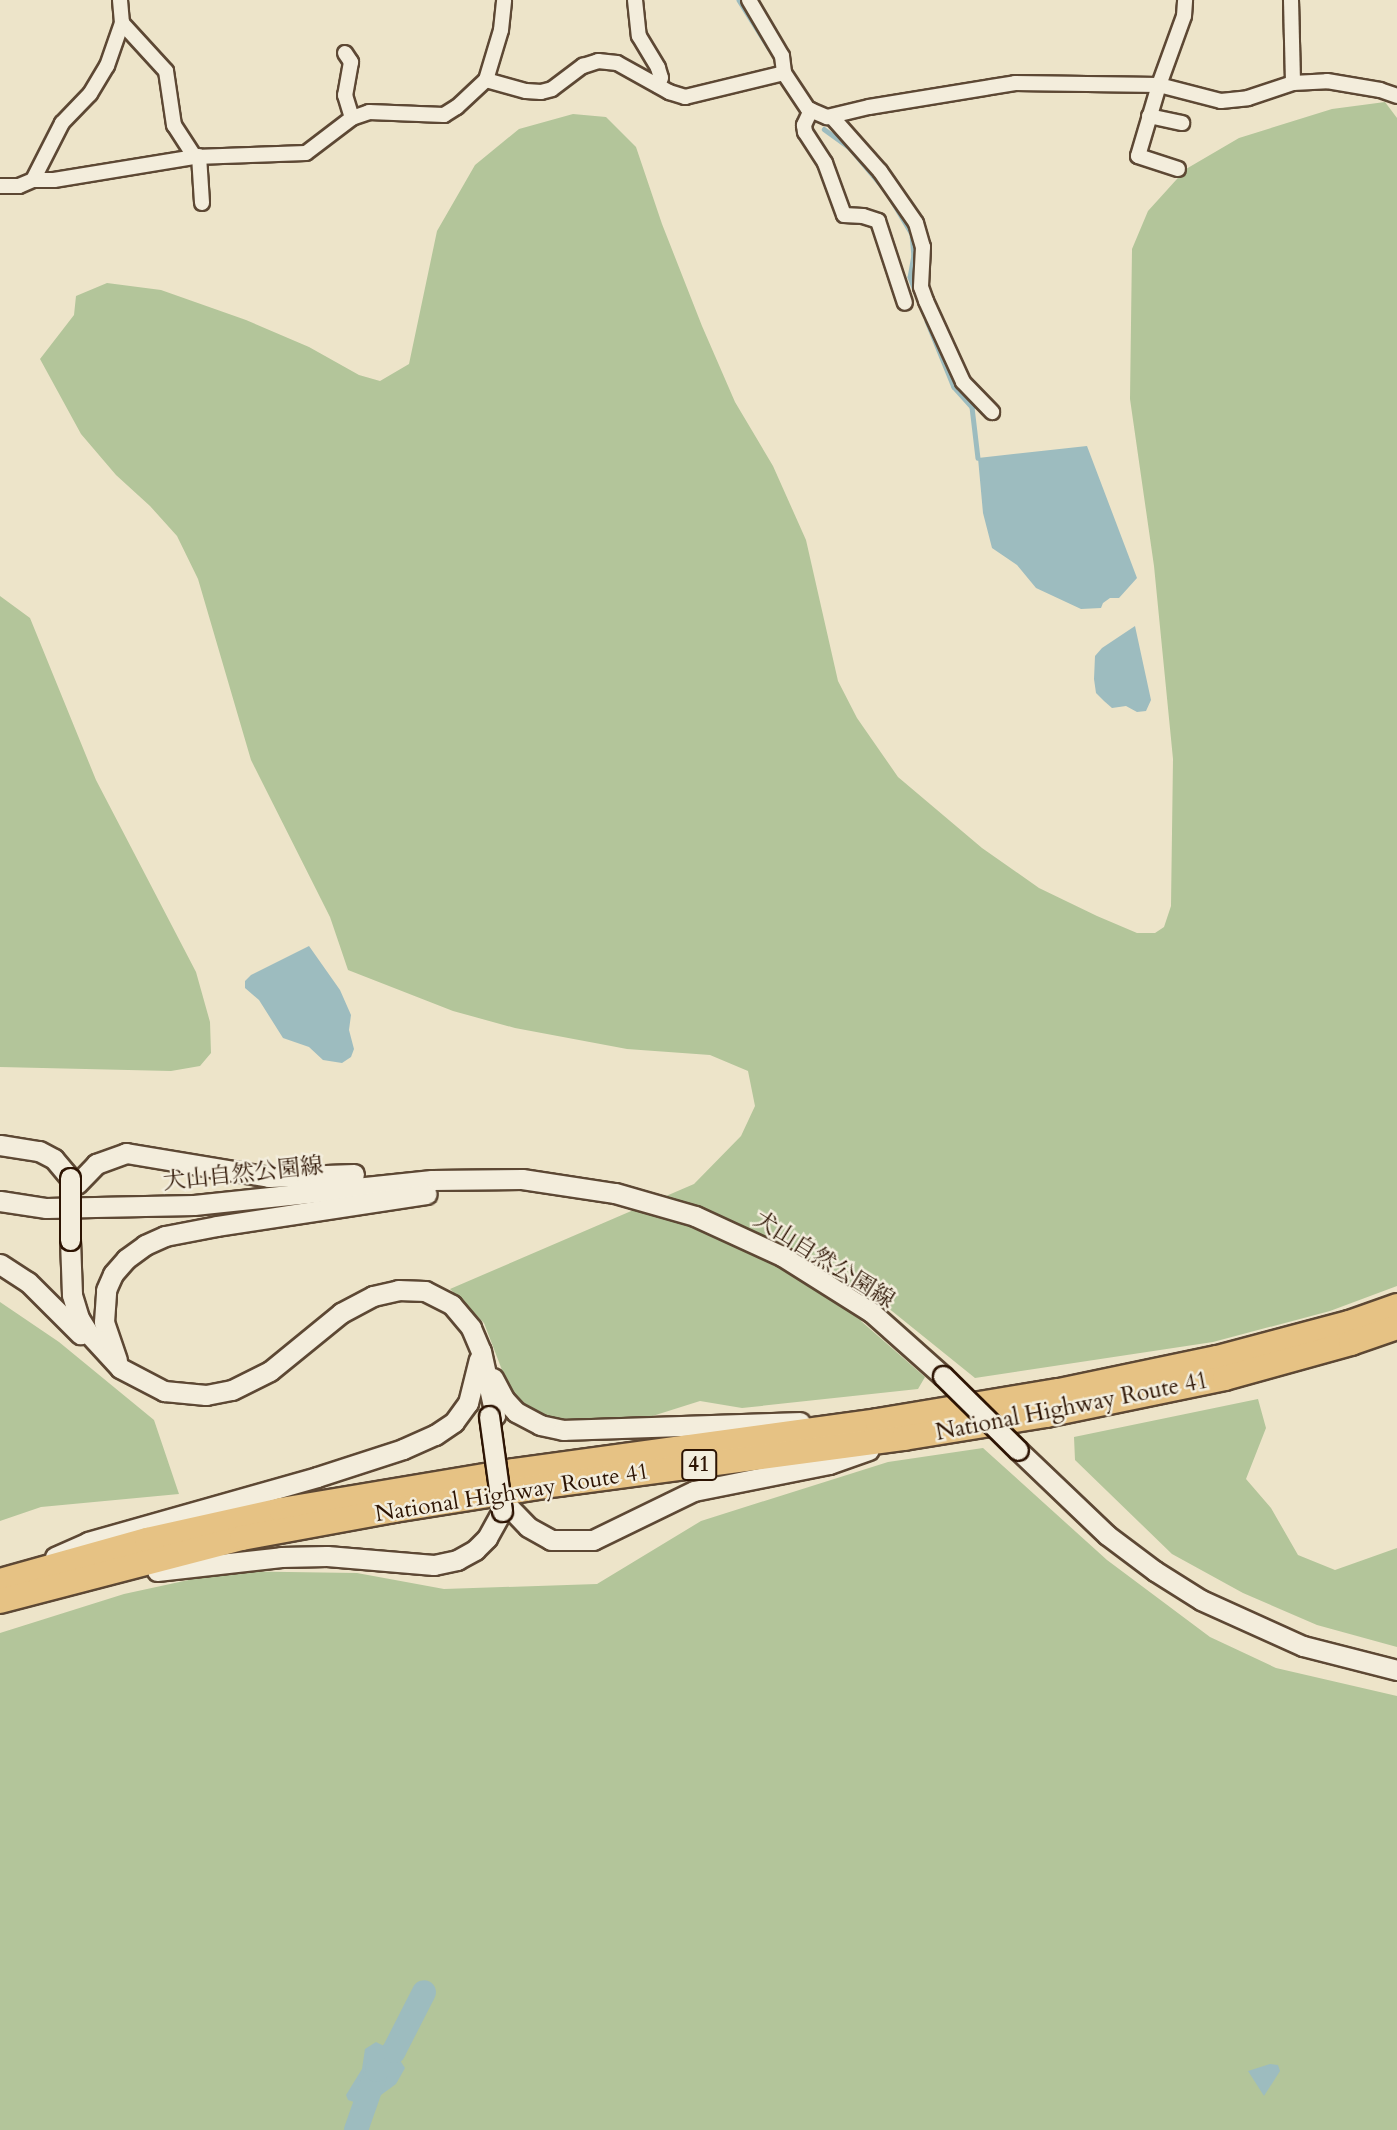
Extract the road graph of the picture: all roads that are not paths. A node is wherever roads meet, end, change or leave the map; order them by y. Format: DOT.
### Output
graph roads {
  1 [pos="120,0"];
  2 [pos="504,0"];
  3 [pos="635,0"];
  4 [pos="749,0"];
  5 [pos="1185,0"];
  6 [pos="1292,0"];
  7 [pos="122,23"];
  8 [pos="345,53"];
  9 [pos="784,73"];
  10 [pos="486,80"];
  11 [pos="1293,83"];
  12 [pos="658,85"];
  13 [pos="1159,85"];
  14 [pos="1397,96"];
  15 [pos="811,110"];
  16 [pos="1149,116"];
  17 [pos="832,117"];
  18 [pos="352,118"];
  19 [pos="1182,123"];
  20 [pos="197,157"];
  21 [pos="1178,169"];
  22 [pos="33,180"];
  23 [pos="0,186"];
  24 [pos="202,203"];
  25 [pos="905,303"];
  26 [pos="992,412"];
  27 [pos="0,1145"];
  28 [pos="522,1179"];
  29 [pos="74,1181"];
  30 [pos="0,1201"];
  31 [pos="0,1264"];
  32 [pos="1397,1306"];
  33 [pos="1397,1327"];
  34 [pos="101,1350"];
  35 [pos="481,1352"];
  36 [pos="120,1368"];
  37 [pos="877,1421"];
  38 [pos="904,1438"];
  39 [pos="505,1508"];
  40 [pos="4,1590"];
  41 [pos="1397,1670"];
  1 -- 7 [label="street"];
  2 -- 10 [label="street"];
  3 -- 12 [label="street"];
  4 -- 9 [label="street"];
  5 -- 13 [label="street"];
  6 -- 11 [label="street"];
  7 -- 20 [label="street"];
  7 -- 22 [label="street"];
  8 -- 18 [label="street"];
  9 -- 12 [label="street"];
  9 -- 15 [label="street"];
  10 -- 12 [label="street"];
  10 -- 18 [label="street"];
  11 -- 13 [label="street"];
  11 -- 14 [label="street"];
  13 -- 16 [label="street"];
  13 -- 17 [label="street"];
  15 -- 17 [label="street"];
  15 -- 25 [label="street"];
  16 -- 19 [label="street"];
  16 -- 21 [label="street"];
  17 -- 26 [label="street"];
  18 -- 20 [label="street"];
  20 -- 22 [label="street"];
  20 -- 24 [label="street"];
  22 -- 23 [label="street"];
  27 -- 29 [label="main road"];
  28 -- 29 [label="main road"];
  28 -- 30 [label="main road, 犬山自然公園線"];
  28 -- 36 [label="main road"];
  28 -- 41 [label="main road, 犬山自然公園線, bridge"];
  29 -- 34 [label="main road, bridge"];
  31 -- 34 [label="main road"];
  32 -- 37 [label="highway, National Highway Route 41 / 41"];
  33 -- 38 [label="highway, National Highway Route 41 / 41"];
  34 -- 36 [label="main road"];
  35 -- 36 [label="main road"];
  35 -- 37 [label="main road"];
  35 -- 39 [label="main road"];
  35 -- 40 [label="main road"];
  37 -- 40 [label="highway, National Highway Route 41 / 41"];
  38 -- 39 [label="main road"];
  38 -- 40 [label="highway, National Highway Route 41 / 41"];
  39 -- 40 [label="main road"];
}
